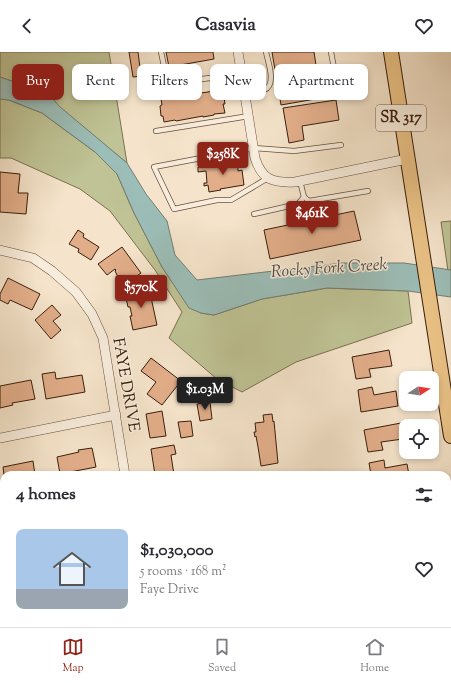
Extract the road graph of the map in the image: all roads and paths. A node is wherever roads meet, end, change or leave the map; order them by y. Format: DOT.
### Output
graph roads {
  1 [pos="161,52"];
  2 [pos="238,52"];
  3 [pos="266,52"];
  4 [pos="331,52"];
  5 [pos="391,52"];
  6 [pos="240,64"];
  7 [pos="333,64"];
  8 [pos="210,78"];
  9 [pos="266,89"];
  10 [pos="246,100"];
  11 [pos="248,116"];
  12 [pos="156,131"];
  13 [pos="341,145"];
  14 [pos="254,148"];
  15 [pos="407,159"];
  16 [pos="268,178"];
  17 [pos="300,181"];
  18 [pos="368,191"];
  19 [pos="304,197"];
  20 [pos="254,214"];
  21 [pos="0,250"];
  22 [pos="116,414"];
  23 [pos="451,436"];
  24 [pos="0,438"];
  25 [pos="124,471"];
  1 -- 8 [label="lane"];
  2 -- 6 [label="street"];
  3 -- 9 [label="lane"];
  4 -- 7 [label="lane"];
  5 -- 15 [label="main road, SR 317"];
  10 -- 11 [label="street"];
  11 -- 12 [label="lane"];
  11 -- 14 [label="street"];
  13 -- 14 [label="lane"];
  14 -- 16 [label="street"];
  14 -- 16 [label="lane"];
  15 -- 17 [label="street"];
  15 -- 23 [label="main road, SR 317"];
  16 -- 17 [label="street"];
  17 -- 19 [label="lane"];
  18 -- 19 [label="lane"];
  19 -- 20 [label="lane"];
  21 -- 22 [label="street, FAYE DRIVE"];
  22 -- 24 [label="street"];
  22 -- 25 [label="street, FAYE DRIVE"];
}
